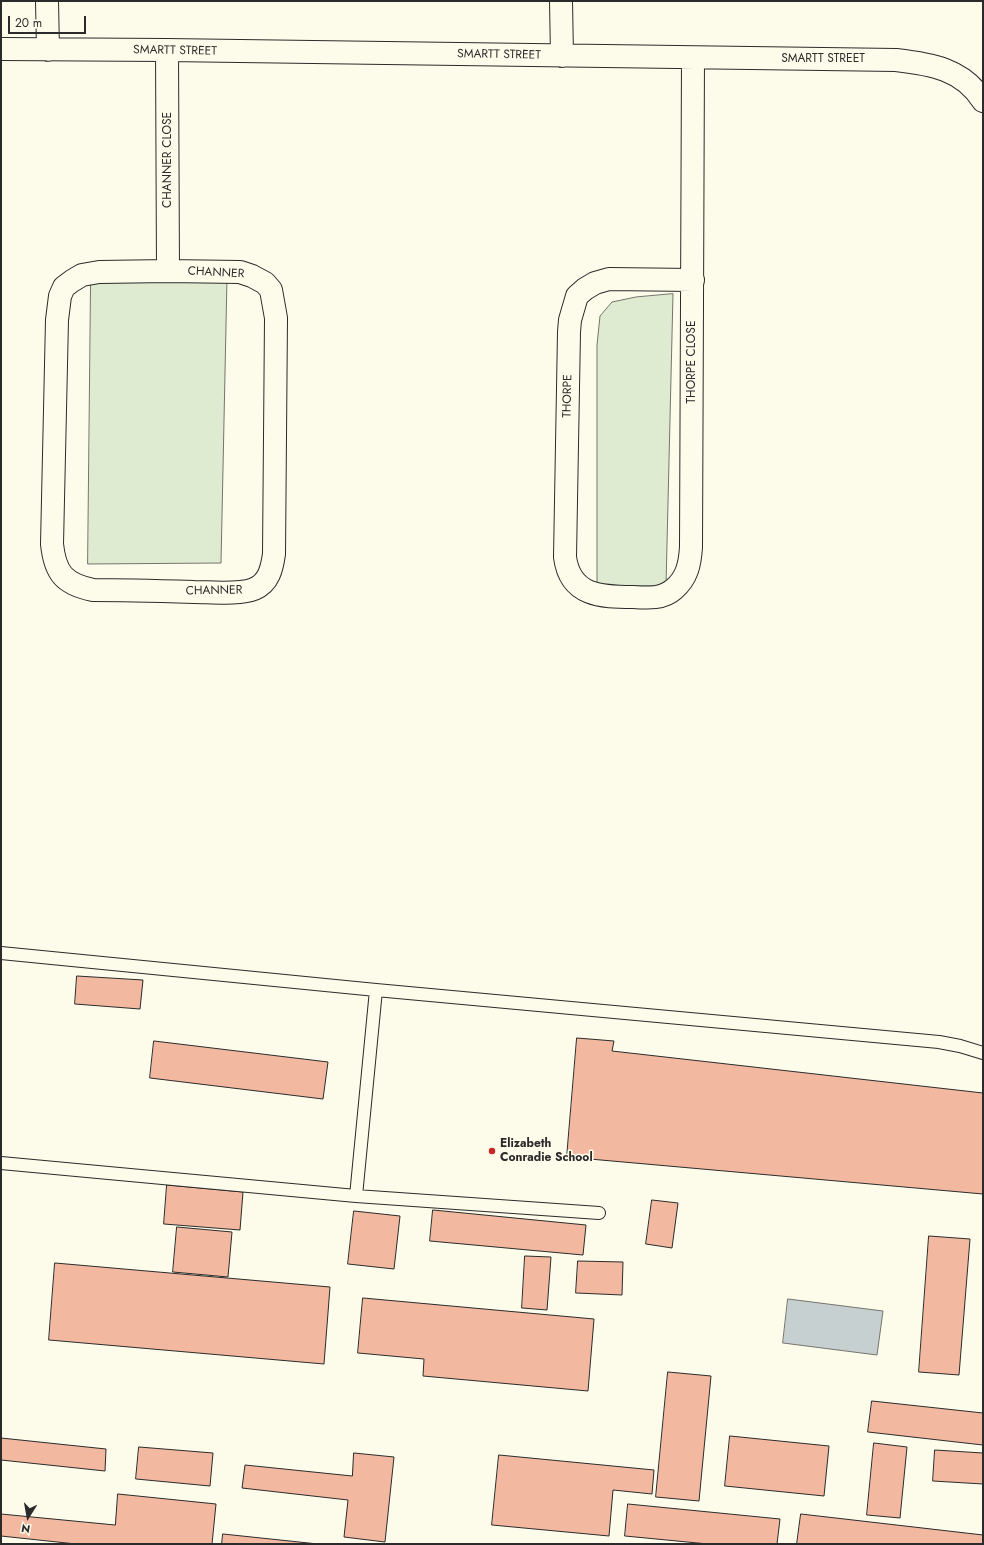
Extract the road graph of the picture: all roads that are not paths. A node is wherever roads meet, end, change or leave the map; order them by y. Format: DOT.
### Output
graph roads {
  1 [pos="47,1"];
  2 [pos="561,1"];
  3 [pos="1,49"];
  4 [pos="48,50"];
  5 [pos="167,50"];
  6 [pos="562,56"];
  7 [pos="693,58"];
  8 [pos="983,101"];
  9 [pos="168,271"];
  10 [pos="693,280"];
  11 [pos="605,597"];
  12 [pos="1,953"];
  13 [pos="376,990"];
  14 [pos="983,1053"];
  15 [pos="1,1163"];
  16 [pos="356,1196"];
  17 [pos="599,1213"];
  1 -- 4 [label="street"];
  2 -- 6 [label="street"];
  3 -- 4 [label="street, SMARTT STREET"];
  4 -- 5 [label="street, SMARTT STREET"];
  5 -- 6 [label="street, SMARTT STREET"];
  5 -- 9 [label="street, CHANNER CLOSE"];
  6 -- 7 [label="street, SMARTT STREET"];
  7 -- 8 [label="street, SMARTT STREET"];
  7 -- 10 [label="street, THORPE CLOSE"];
  9 -- 9 [label="street, CHANNER"];
  10 -- 11 [label="street, THORPE CLOSE"];
  10 -- 11 [label="street, THORPE"];
  12 -- 13 [label="lane"];
  13 -- 14 [label="lane"];
  13 -- 16 [label="lane"];
  15 -- 16 [label="lane"];
  16 -- 17 [label="lane"];
}
